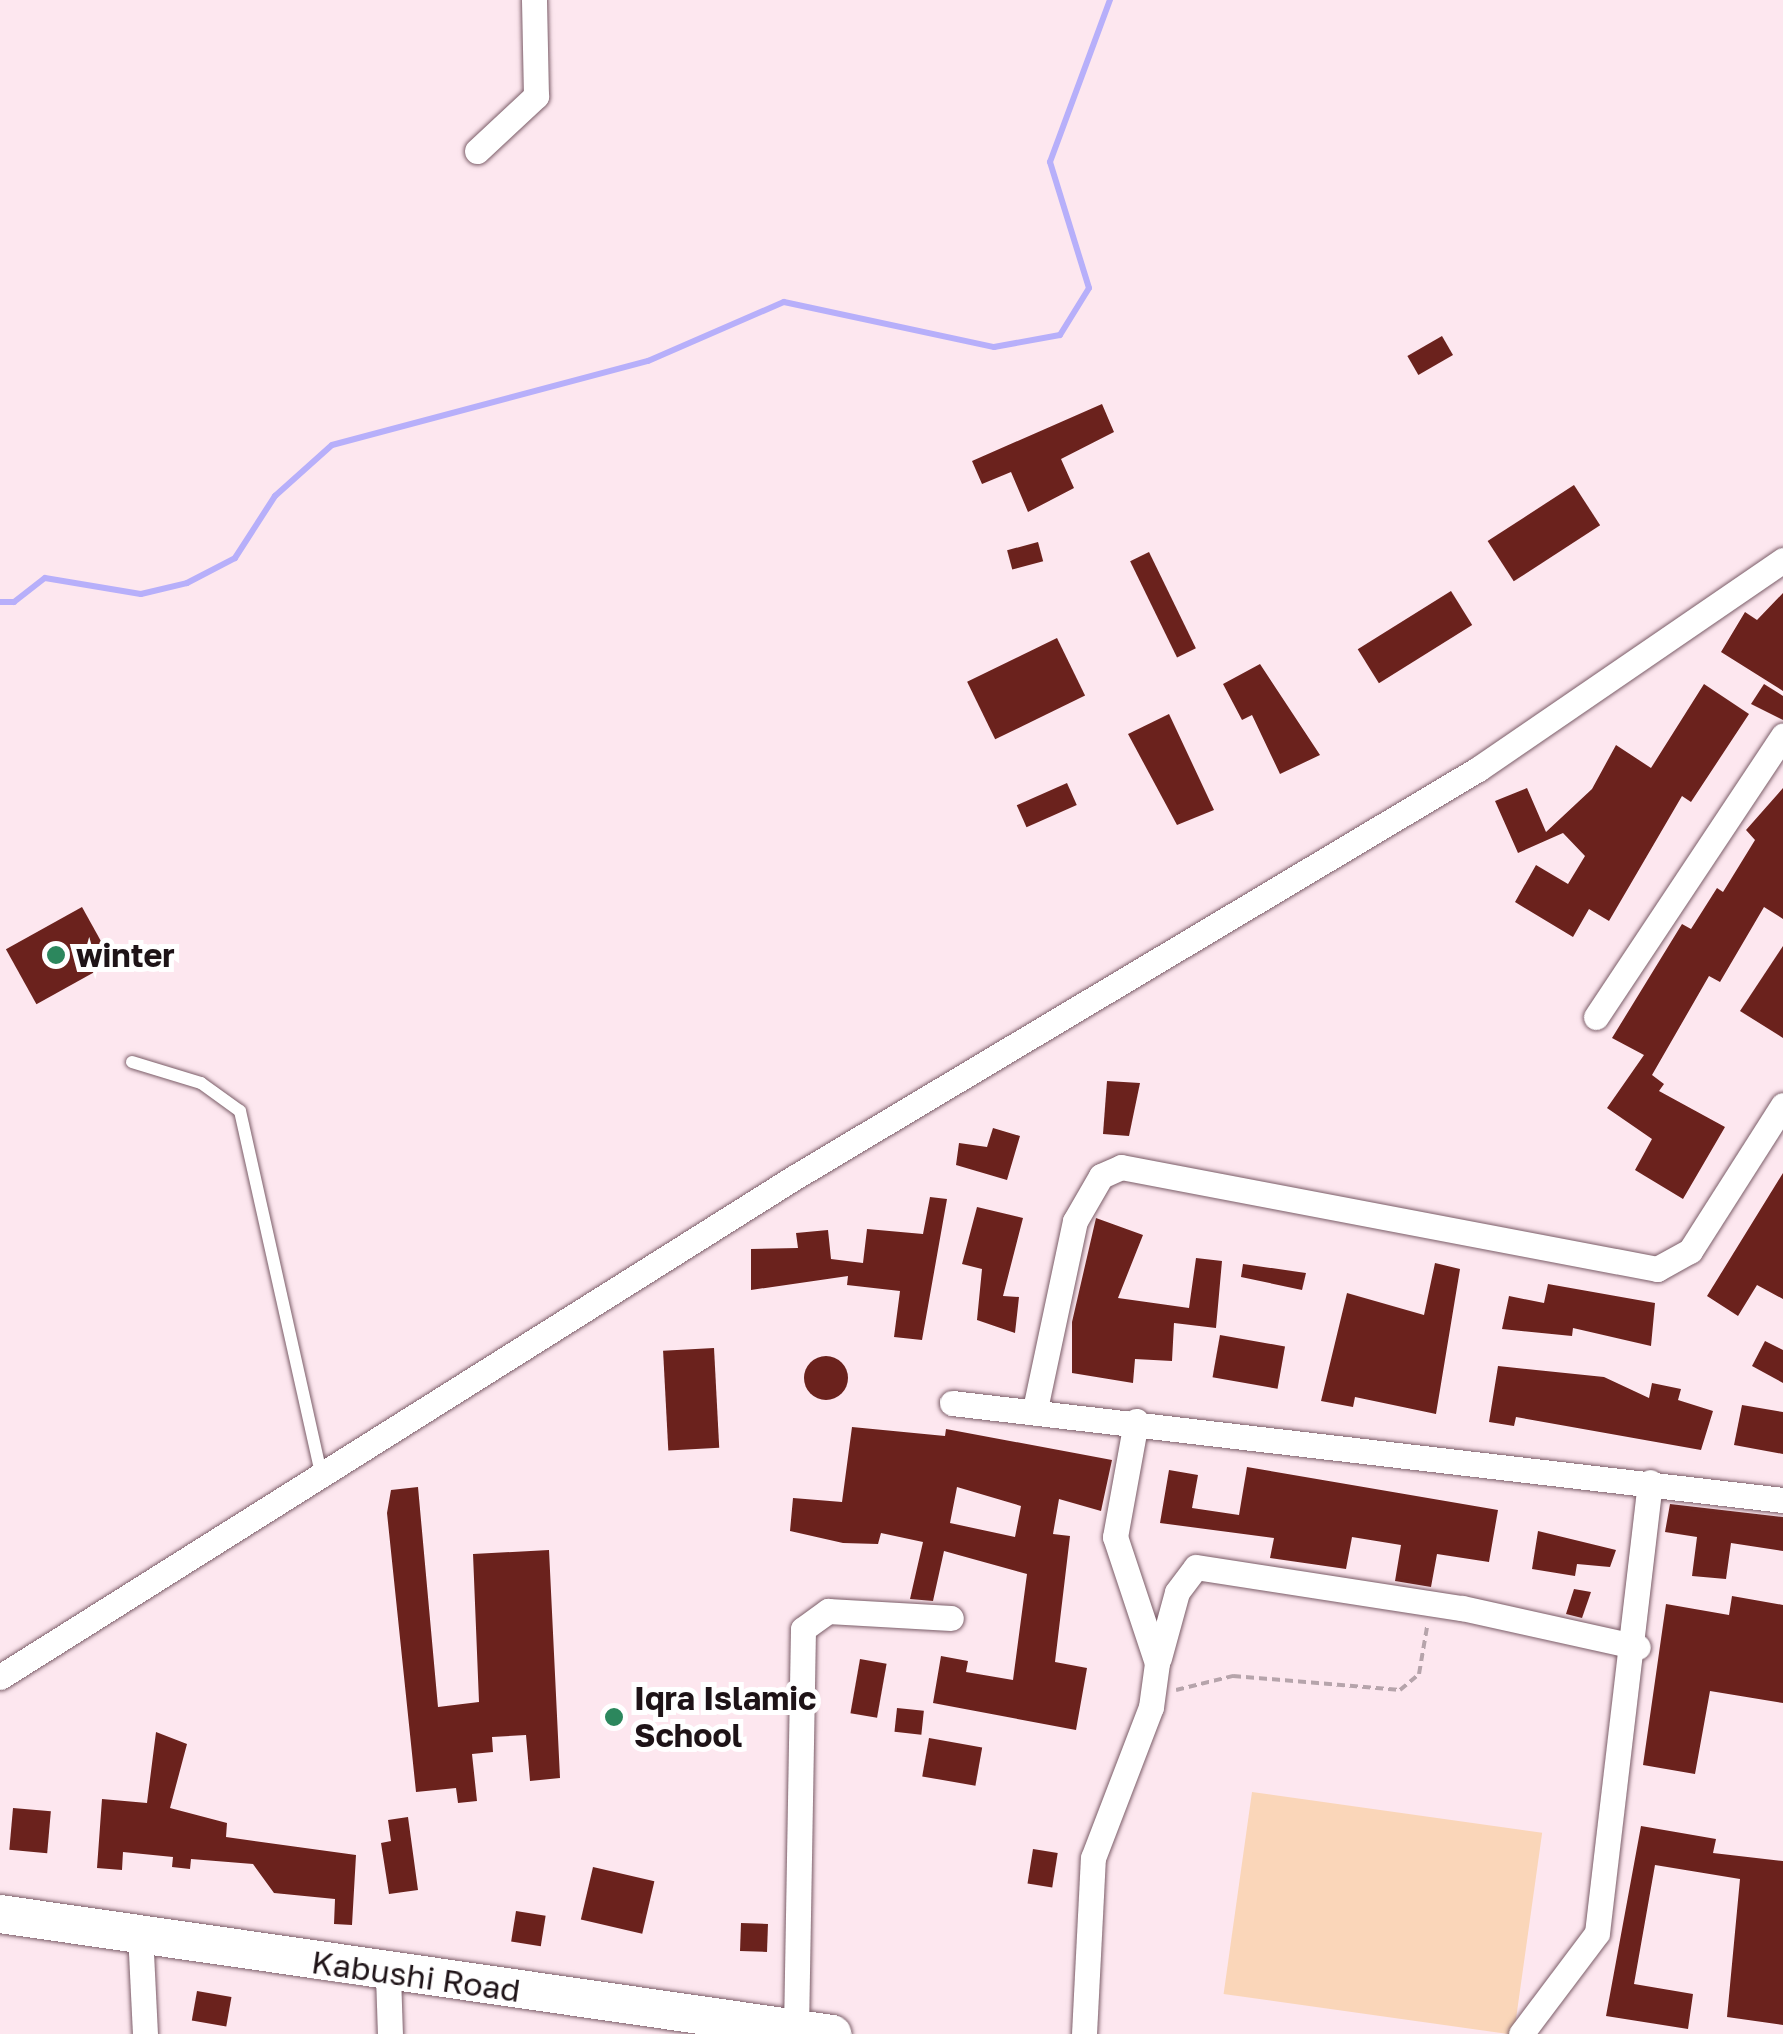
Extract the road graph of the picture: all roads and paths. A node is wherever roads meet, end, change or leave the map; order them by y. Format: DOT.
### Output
graph roads {
  1 [pos="534,0"];
  2 [pos="477,151"];
  3 [pos="1783,560"];
  4 [pos="1783,736"];
  5 [pos="1596,1017"];
  6 [pos="132,1062"];
  7 [pos="1783,1105"];
  8 [pos="952,1403"];
  9 [pos="1035,1409"];
  10 [pos="1136,1421"];
  11 [pos="321,1473"];
  12 [pos="1650,1482"];
  13 [pos="1783,1500"];
  14 [pos="1431,1603"];
  15 [pos="951,1618"];
  16 [pos="1638,1647"];
  17 [pos="1158,1663"];
  18 [pos="0,1677"];
  19 [pos="1152,1707"];
  20 [pos="0,1914"];
  21 [pos="140,1932"];
  22 [pos="388,1974"];
  23 [pos="657,2022"];
  24 [pos="814,2032"];
  25 [pos="144,2034"];
  26 [pos="390,2034"];
  27 [pos="1084,2034"];
  28 [pos="1521,2034"];
  1 -- 2 [label="street"];
  3 -- 11 [label="street"];
  4 -- 5 [label="street"];
  6 -- 11 [label="lane"];
  7 -- 9 [label="street"];
  8 -- 9 [label="street"];
  9 -- 10 [label="street"];
  10 -- 12 [label="street"];
  10 -- 17 [label="street"];
  11 -- 18 [label="street"];
  12 -- 13 [label="street"];
  12 -- 16 [label="street"];
  14 -- 16 [label="street"];
  14 -- 17 [label="street"];
  14 -- 19 [label="path"];
  15 -- 24 [label="street"];
  16 -- 28 [label="street"];
  17 -- 19 [label="street"];
  19 -- 27 [label="street"];
  20 -- 21 [label="main road, Kabushi Road"];
  21 -- 22 [label="main road, Kabushi Road"];
  21 -- 25 [label="street"];
  22 -- 23 [label="main road, Kabushi Road"];
  22 -- 26 [label="street"];
  23 -- 24 [label="main road, Kabushi Road"];
}
